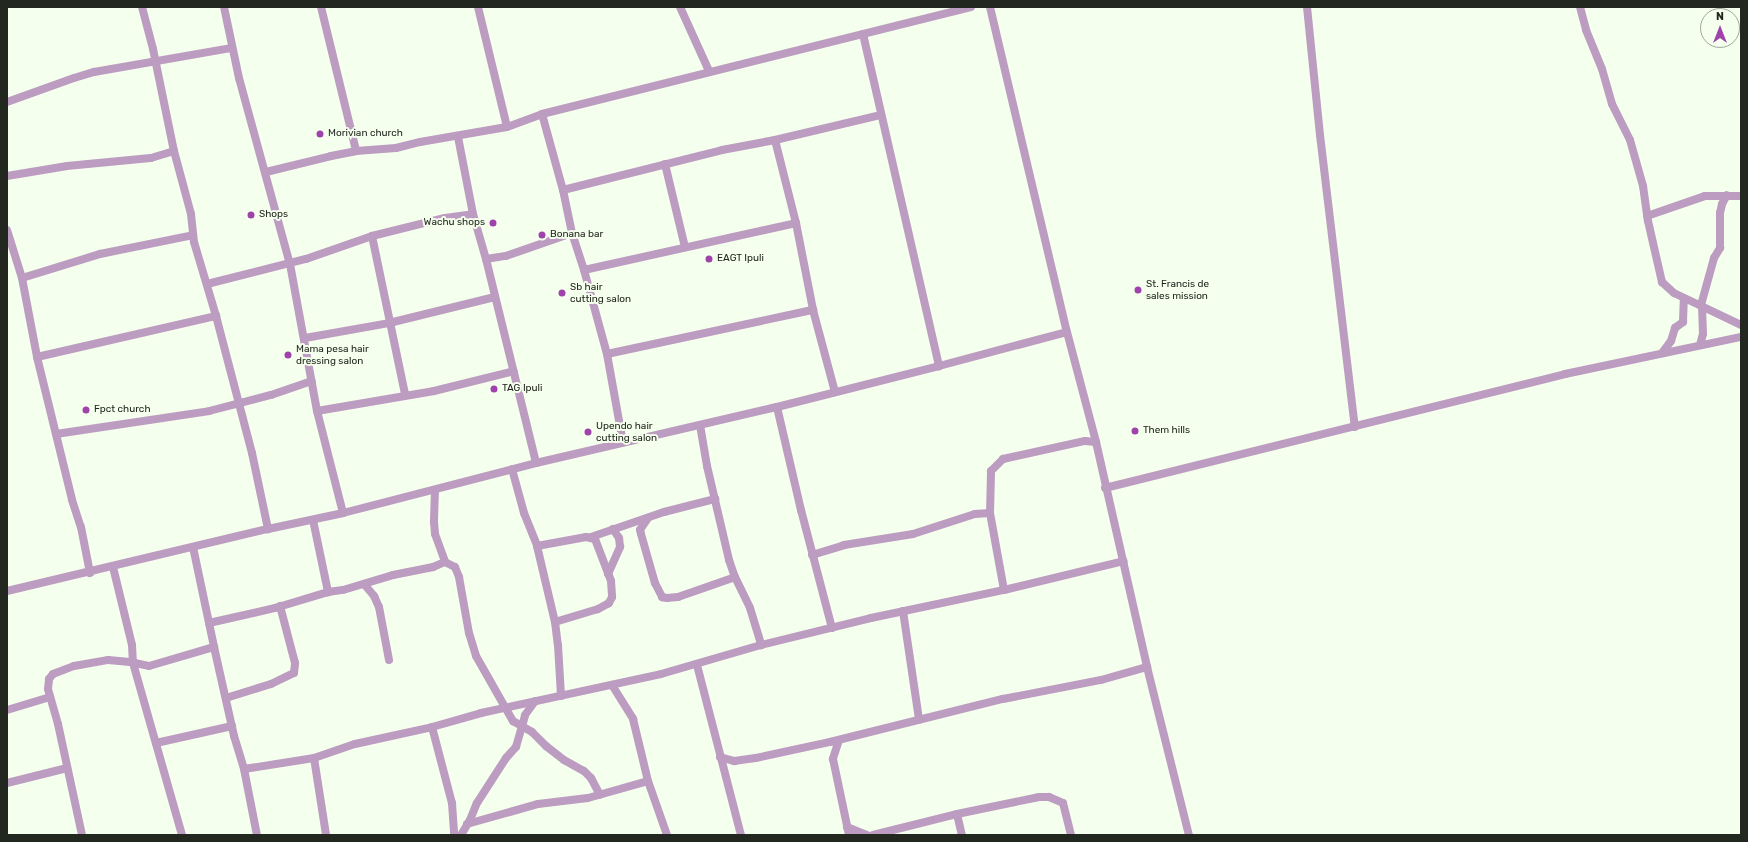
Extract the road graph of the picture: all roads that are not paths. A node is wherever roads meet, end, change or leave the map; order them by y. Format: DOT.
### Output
graph roads {
  1 [pos="142,7"];
  2 [pos="224,7"];
  3 [pos="321,7"];
  4 [pos="478,7"];
  5 [pos="680,7"];
  6 [pos="971,7"];
  7 [pos="990,7"];
  8 [pos="1307,7"];
  9 [pos="1580,7"];
  10 [pos="863,34"];
  11 [pos="232,48"];
  12 [pos="156,61"];
  13 [pos="709,71"];
  14 [pos="7,102"];
  15 [pos="542,114"];
  16 [pos="881,115"];
  17 [pos="507,127"];
  18 [pos="458,137"];
  19 [pos="774,140"];
  20 [pos="174,151"];
  21 [pos="356,151"];
  22 [pos="665,164"];
  23 [pos="266,172"];
  24 [pos="7,176"];
  25 [pos="563,190"];
  26 [pos="1728,195"];
  27 [pos="1741,196"];
  28 [pos="473,214"];
  29 [pos="1647,216"];
  30 [pos="796,223"];
  31 [pos="7,230"];
  32 [pos="572,233"];
  33 [pos="193,235"];
  34 [pos="372,236"];
  35 [pos="685,247"];
  36 [pos="486,259"];
  37 [pos="290,264"];
  38 [pos="584,270"];
  39 [pos="22,278"];
  40 [pos="207,284"];
  41 [pos="495,297"];
  42 [pos="1684,298"];
  43 [pos="1702,306"];
  44 [pos="813,310"];
  45 [pos="216,316"];
  46 [pos="389,323"];
  47 [pos="1741,325"];
  48 [pos="1067,332"];
  49 [pos="1741,337"];
  50 [pos="305,338"];
  51 [pos="1700,345"];
  52 [pos="1662,353"];
  53 [pos="607,354"];
  54 [pos="37,357"];
  55 [pos="939,366"];
  56 [pos="514,372"];
  57 [pos="312,382"];
  58 [pos="835,392"];
  59 [pos="405,394"];
  60 [pos="238,405"];
  61 [pos="777,407"];
  62 [pos="317,411"];
  63 [pos="700,425"];
  64 [pos="1355,427"];
  65 [pos="56,434"];
  66 [pos="1096,442"];
  67 [pos="623,443"];
  68 [pos="536,463"];
  69 [pos="512,469"];
  70 [pos="1106,488"];
  71 [pos="435,490"];
  72 [pos="715,499"];
  73 [pos="343,513"];
  74 [pos="990,513"];
  75 [pos="648,518"];
  76 [pos="313,520"];
  77 [pos="268,529"];
  78 [pos="613,529"];
  79 [pos="591,537"];
  80 [pos="537,546"];
  81 [pos="193,547"];
  82 [pos="812,555"];
  83 [pos="1124,561"];
  84 [pos="446,562"];
  85 [pos="113,567"];
  86 [pos="90,573"];
  87 [pos="608,574"];
  88 [pos="735,577"];
  89 [pos="364,584"];
  90 [pos="1004,590"];
  91 [pos="7,591"];
  92 [pos="328,592"];
  93 [pos="280,606"];
  94 [pos="904,611"];
  95 [pos="555,622"];
  96 [pos="209,623"];
  97 [pos="832,628"];
  98 [pos="761,645"];
  99 [pos="214,647"];
  100 [pos="389,660"];
  101 [pos="133,663"];
  102 [pos="697,665"];
  103 [pos="1147,667"];
  104 [pos="612,686"];
  105 [pos="561,696"];
  106 [pos="50,697"];
  107 [pos="226,698"];
  108 [pos="535,701"];
  109 [pos="506,707"];
  110 [pos="7,710"];
  111 [pos="919,720"];
  112 [pos="232,726"];
  113 [pos="432,727"];
  114 [pos="521,727"];
  115 [pos="839,740"];
  116 [pos="156,743"];
  117 [pos="818,745"];
  118 [pos="720,757"];
  119 [pos="314,758"];
  120 [pos="833,759"];
  121 [pos="67,768"];
  122 [pos="244,768"];
  123 [pos="648,781"];
  124 [pos="7,783"];
  125 [pos="600,795"];
  126 [pos="957,814"];
  127 [pos="467,824"];
  128 [pos="848,831"];
  129 [pos="256,834"];
  130 [pos="82,835"];
  131 [pos="182,835"];
  132 [pos="326,835"];
  133 [pos="454,835"];
  134 [pos="461,835"];
  135 [pos="667,835"];
  136 [pos="741,835"];
  137 [pos="867,835"];
  138 [pos="873,835"];
  139 [pos="962,835"];
  140 [pos="1071,835"];
  141 [pos="1189,835"];
  1 -- 12 [label="street"];
  2 -- 11 [label="street"];
  3 -- 21 [label="street"];
  4 -- 17 [label="street"];
  5 -- 13 [label="street"];
  6 -- 10 [label="street"];
  7 -- 48 [label="street"];
  8 -- 64 [label="street"];
  9 -- 29 [label="street"];
  10 -- 13 [label="street"];
  10 -- 16 [label="street"];
  11 -- 12 [label="street"];
  11 -- 23 [label="street"];
  12 -- 14 [label="street"];
  12 -- 20 [label="street"];
  13 -- 15 [label="street"];
  15 -- 17 [label="street"];
  15 -- 25 [label="street"];
  16 -- 19 [label="street"];
  16 -- 55 [label="street"];
  17 -- 18 [label="street"];
  18 -- 21 [label="street"];
  18 -- 28 [label="street"];
  19 -- 22 [label="street"];
  19 -- 30 [label="street"];
  20 -- 24 [label="street"];
  20 -- 33 [label="street"];
  21 -- 23 [label="street"];
  22 -- 25 [label="street"];
  22 -- 35 [label="street"];
  23 -- 37 [label="street"];
  25 -- 32 [label="street"];
  26 -- 27 [label="street"];
  26 -- 29 [label="street"];
  26 -- 43 [label="street"];
  28 -- 34 [label="street"];
  28 -- 36 [label="street"];
  29 -- 42 [label="street"];
  30 -- 35 [label="street"];
  30 -- 44 [label="street"];
  31 -- 39 [label="street"];
  32 -- 36 [label="street"];
  32 -- 38 [label="street"];
  33 -- 39 [label="street"];
  33 -- 40 [label="street"];
  34 -- 37 [label="street"];
  34 -- 46 [label="street"];
  35 -- 38 [label="street"];
  36 -- 41 [label="street"];
  37 -- 40 [label="street"];
  37 -- 50 [label="street"];
  38 -- 53 [label="street"];
  39 -- 54 [label="street"];
  40 -- 45 [label="street"];
  41 -- 46 [label="street"];
  41 -- 56 [label="street"];
  42 -- 43 [label="street"];
  42 -- 52 [label="street"];
  43 -- 47 [label="street"];
  43 -- 51 [label="street"];
  44 -- 53 [label="street"];
  44 -- 58 [label="street"];
  45 -- 54 [label="street"];
  45 -- 60 [label="street"];
  46 -- 50 [label="street"];
  46 -- 59 [label="street"];
  48 -- 55 [label="street"];
  48 -- 66 [label="street"];
  49 -- 51 [label="street"];
  50 -- 57 [label="street"];
  51 -- 52 [label="street"];
  52 -- 64 [label="street"];
  53 -- 67 [label="street"];
  54 -- 65 [label="street"];
  55 -- 58 [label="street"];
  56 -- 59 [label="street"];
  56 -- 68 [label="street"];
  57 -- 60 [label="street"];
  57 -- 62 [label="street"];
  58 -- 61 [label="street"];
  59 -- 62 [label="street"];
  60 -- 65 [label="street"];
  60 -- 77 [label="street"];
  61 -- 63 [label="street"];
  61 -- 82 [label="street"];
  62 -- 73 [label="street"];
  63 -- 67 [label="street"];
  63 -- 72 [label="street"];
  64 -- 70 [label="street"];
  65 -- 86 [label="street"];
  66 -- 70 [label="street"];
  66 -- 74 [label="street"];
  67 -- 68 [label="street"];
  68 -- 69 [label="street"];
  69 -- 71 [label="street"];
  69 -- 80 [label="street"];
  70 -- 83 [label="street"];
  71 -- 73 [label="street"];
  71 -- 84 [label="street"];
  72 -- 75 [label="street"];
  72 -- 88 [label="street"];
  73 -- 76 [label="street"];
  74 -- 82 [label="street"];
  74 -- 90 [label="street"];
  75 -- 78 [label="street"];
  75 -- 88 [label="street"];
  76 -- 77 [label="street"];
  76 -- 92 [label="street"];
  77 -- 81 [label="street"];
  78 -- 79 [label="street"];
  78 -- 87 [label="street"];
  79 -- 80 [label="street"];
  79 -- 87 [label="street"];
  80 -- 95 [label="street"];
  81 -- 85 [label="street"];
  81 -- 96 [label="street"];
  82 -- 97 [label="street"];
  83 -- 90 [label="street"];
  83 -- 103 [label="street"];
  84 -- 89 [label="street"];
  84 -- 109 [label="street"];
  85 -- 86 [label="street"];
  85 -- 101 [label="street"];
  86 -- 91 [label="street"];
  87 -- 95 [label="street"];
  88 -- 98 [label="street"];
  89 -- 92 [label="street"];
  89 -- 100 [label="street"];
  90 -- 94 [label="street"];
  92 -- 93 [label="street"];
  93 -- 96 [label="street"];
  93 -- 107 [label="street"];
  94 -- 97 [label="street"];
  94 -- 111 [label="street"];
  95 -- 105 [label="street"];
  96 -- 99 [label="street"];
  97 -- 98 [label="street"];
  98 -- 102 [label="street"];
  99 -- 101 [label="street"];
  99 -- 107 [label="street"];
  101 -- 106 [label="street"];
  101 -- 116 [label="street"];
  102 -- 104 [label="street"];
  102 -- 118 [label="street"];
  103 -- 111 [label="street"];
  103 -- 141 [label="street"];
  104 -- 105 [label="street"];
  104 -- 123 [label="street"];
  105 -- 108 [label="street"];
  106 -- 110 [label="street"];
  106 -- 121 [label="street"];
  107 -- 112 [label="street"];
  108 -- 109 [label="street"];
  108 -- 114 [label="street"];
  109 -- 113 [label="street"];
  109 -- 114 [label="street"];
  111 -- 115 [label="street"];
  112 -- 116 [label="street"];
  112 -- 122 [label="street"];
  113 -- 119 [label="street"];
  113 -- 133 [label="street"];
  114 -- 125 [label="street"];
  114 -- 127 [label="street"];
  115 -- 117 [label="street"];
  115 -- 120 [label="street"];
  116 -- 131 [label="street"];
  117 -- 118 [label="street"];
  117 -- 120 [label="street"];
  118 -- 136 [label="street"];
  119 -- 122 [label="street"];
  119 -- 132 [label="street"];
  120 -- 128 [label="street"];
  121 -- 124 [label="street"];
  121 -- 130 [label="street"];
  122 -- 129 [label="street"];
  123 -- 125 [label="street"];
  123 -- 135 [label="street"];
  125 -- 127 [label="street"];
  126 -- 138 [label="street"];
  126 -- 139 [label="street"];
  126 -- 140 [label="street"];
  127 -- 134 [label="street"];
  128 -- 137 [label="street"];
}
